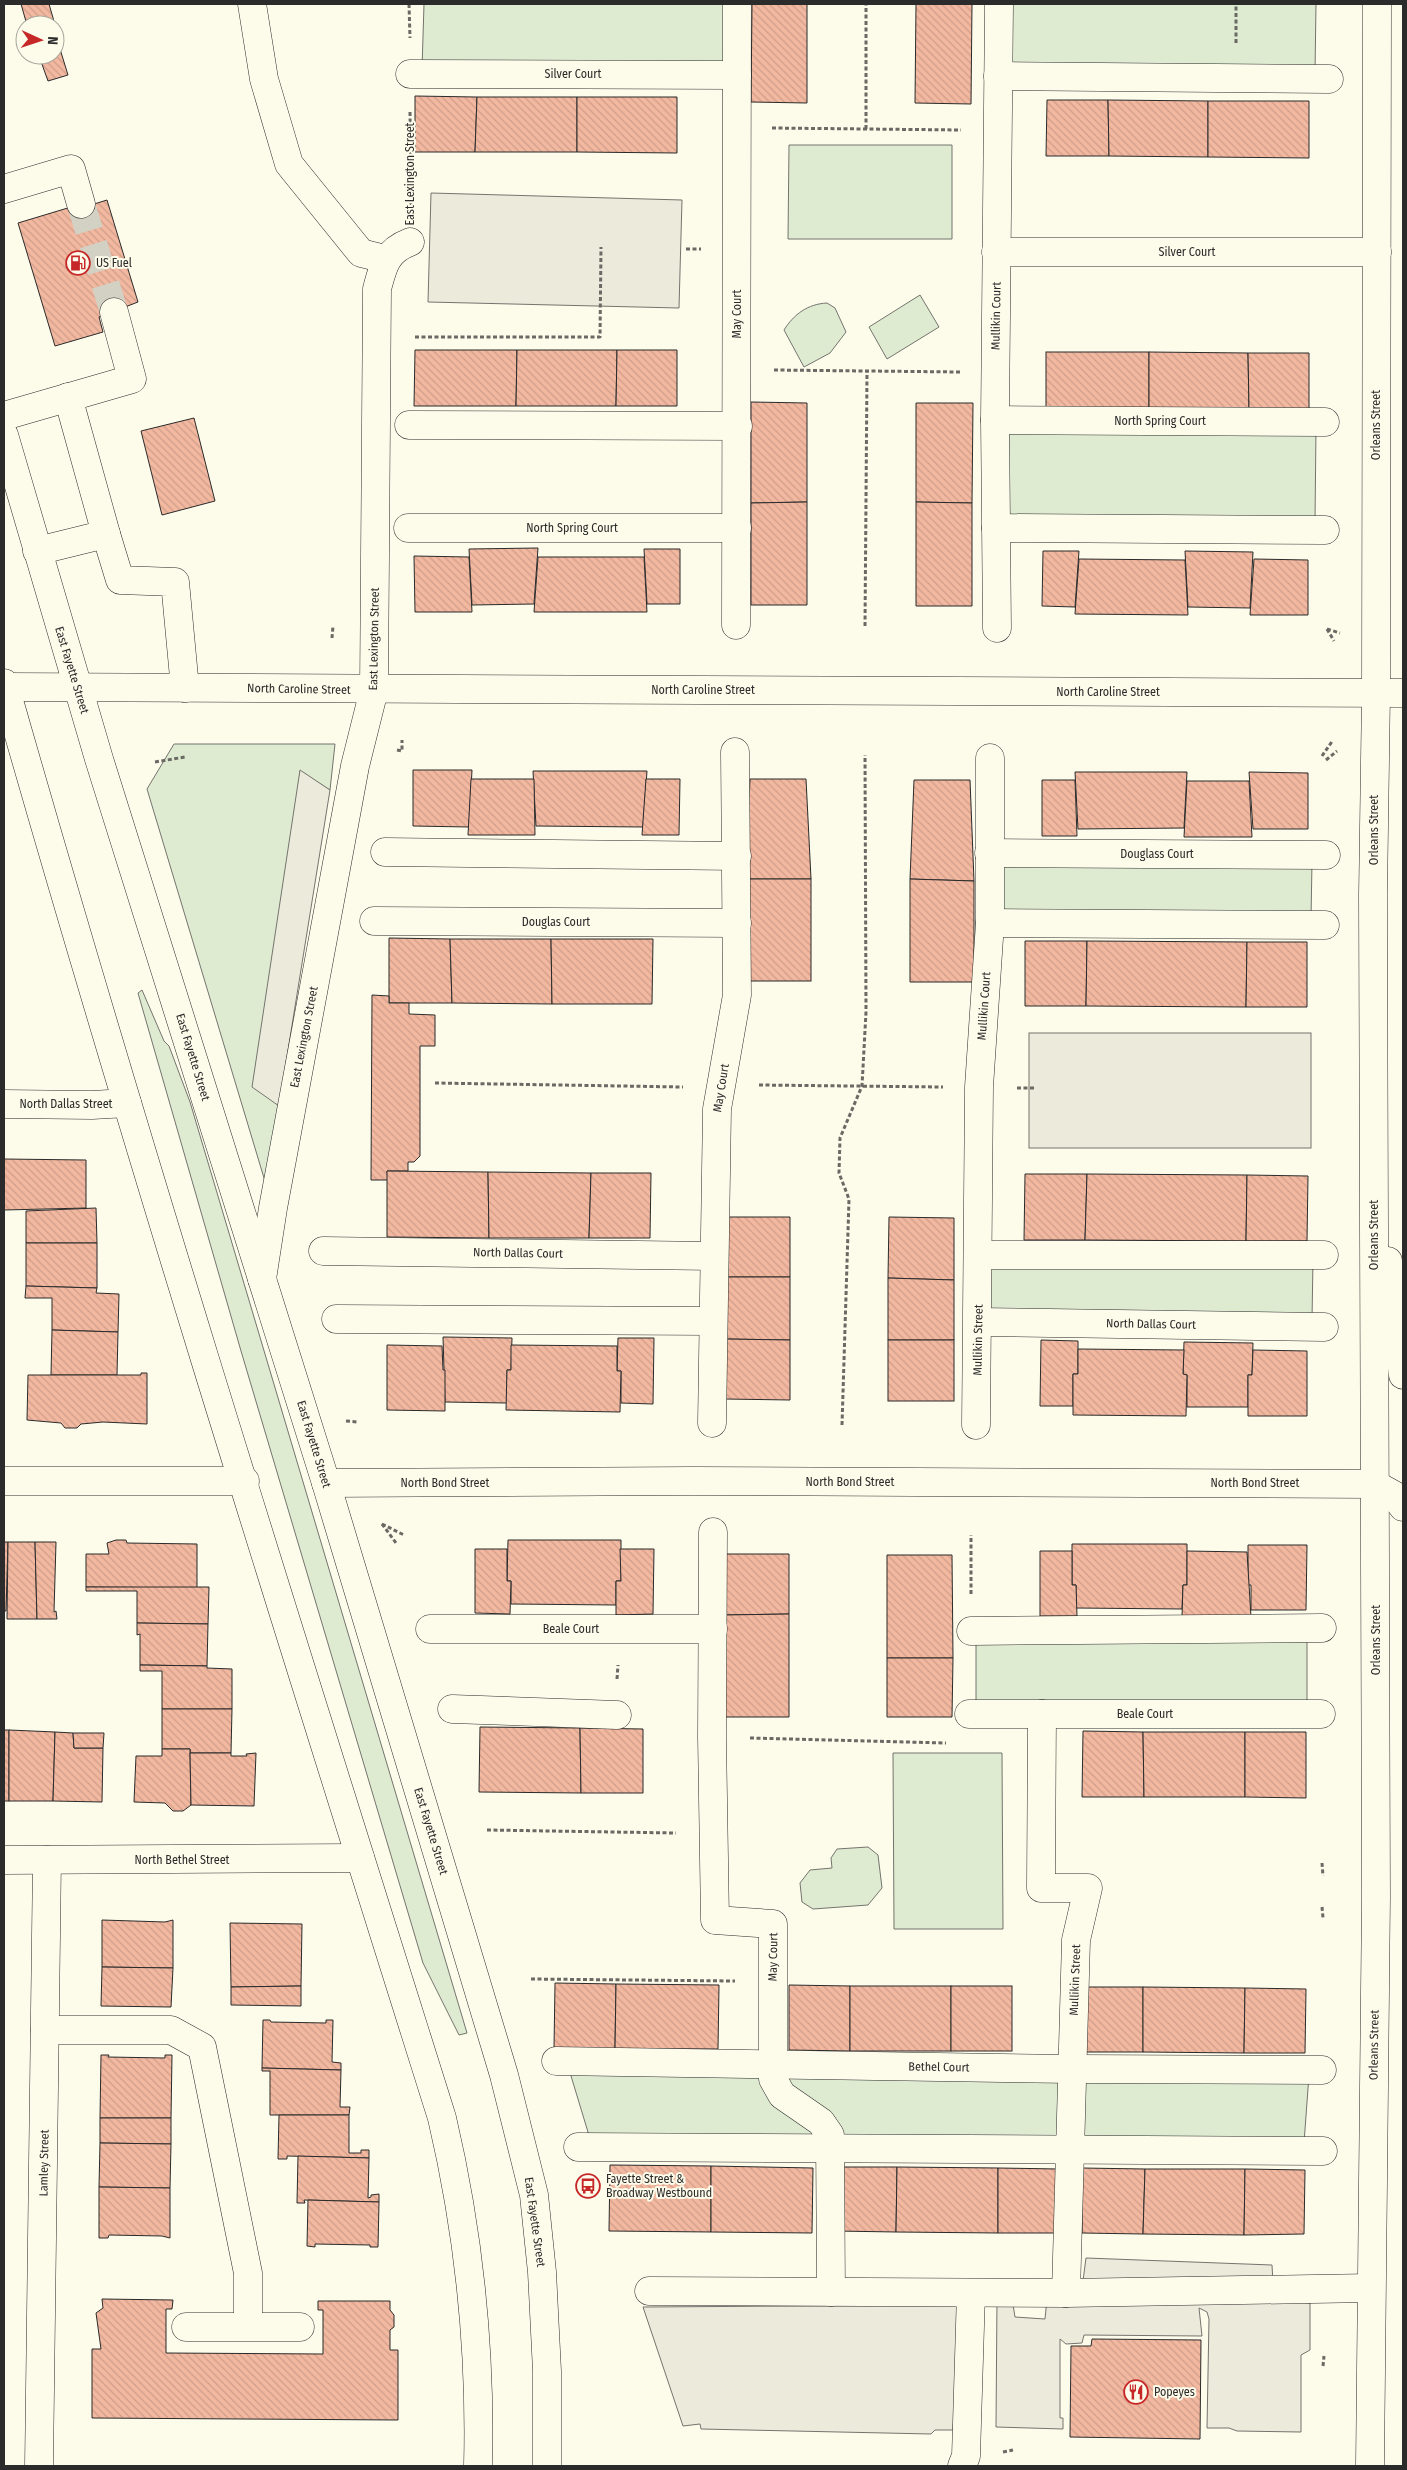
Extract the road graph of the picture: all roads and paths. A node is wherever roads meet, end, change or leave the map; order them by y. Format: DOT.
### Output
graph roads {
  1 [pos="252,4"];
  2 [pos="409,4"];
  3 [pos="737,4"];
  4 [pos="866,4"];
  5 [pos="999,4"];
  6 [pos="1377,4"];
  7 [pos="410,74"];
  8 [pos="737,75"];
  9 [pos="998,76"];
  10 [pos="1329,79"];
  11 [pos="737,128"];
  12 [pos="866,129"];
  13 [pos="998,131"];
  14 [pos="4,189"];
  15 [pos="81,204"];
  16 [pos="410,242"];
  17 [pos="601,247"];
  18 [pos="996,252"];
  19 [pos="1377,252"];
  20 [pos="385,259"];
  21 [pos="114,312"];
  22 [pos="409,337"];
  23 [pos="738,369"];
  24 [pos="867,372"];
  25 [pos="995,372"];
  26 [pos="68,397"];
  27 [pos="4,416"];
  28 [pos="995,420"];
  29 [pos="1326,422"];
  30 [pos="409,425"];
  31 [pos="738,426"];
  32 [pos="4,435"];
  33 [pos="408,528"];
  34 [pos="737,528"];
  35 [pos="996,528"];
  36 [pos="1325,530"];
  37 [pos="106,534"];
  38 [pos="37,551"];
  39 [pos="736,625"];
  40 [pos="333,626"];
  41 [pos="865,626"];
  42 [pos="997,628"];
  43 [pos="1343,634"];
  44 [pos="332,638"];
  45 [pos="1334,641"];
  46 [pos="4,686"];
  47 [pos="77,687"];
  48 [pos="185,688"];
  49 [pos="374,690"];
  50 [pos="1376,693"];
  51 [pos="1403,693"];
  52 [pos="1333,740"];
  53 [pos="1341,748"];
  54 [pos="735,752"];
  55 [pos="865,755"];
  56 [pos="1322,756"];
  57 [pos="185,758"];
  58 [pos="990,758"];
  59 [pos="1326,760"];
  60 [pos="155,762"];
  61 [pos="385,852"];
  62 [pos="989,853"];
  63 [pos="1326,855"];
  64 [pos="737,856"];
  65 [pos="374,921"];
  66 [pos="737,923"];
  67 [pos="990,923"];
  68 [pos="1325,925"];
  69 [pos="435,1083"];
  70 [pos="722,1085"];
  71 [pos="862,1086"];
  72 [pos="979,1087"];
  73 [pos="1036,1088"];
  74 [pos="127,1103"];
  75 [pos="4,1104"];
  76 [pos="1374,1148"];
  77 [pos="323,1251"];
  78 [pos="979,1255"];
  79 [pos="1324,1255"];
  80 [pos="713,1256"];
  81 [pos="262,1279"];
  82 [pos="336,1319"];
  83 [pos="713,1321"];
  84 [pos="978,1322"];
  85 [pos="1324,1326"];
  86 [pos="1403,1375"];
  87 [pos="712,1424"];
  88 [pos="842,1425"];
  89 [pos="976,1425"];
  90 [pos="4,1481"];
  91 [pos="244,1481"];
  92 [pos="326,1483"];
  93 [pos="1374,1484"];
  94 [pos="1403,1507"];
  95 [pos="713,1532"];
  96 [pos="404,1535"];
  97 [pos="396,1543"];
  98 [pos="1322,1628"];
  99 [pos="430,1629"];
  100 [pos="618,1629"];
  101 [pos="713,1629"];
  102 [pos="970,1632"];
  103 [pos="452,1709"];
  104 [pos="969,1714"];
  105 [pos="1042,1714"];
  106 [pos="1321,1714"];
  107 [pos="617,1715"];
  108 [pos="712,1737"];
  109 [pos="952,1743"];
  110 [pos="487,1830"];
  111 [pos="713,1835"];
  112 [pos="360,1858"];
  113 [pos="4,1860"];
  114 [pos="47,1860"];
  115 [pos="1322,1863"];
  116 [pos="1322,1876"];
  117 [pos="1322,1907"];
  118 [pos="1322,1918"];
  119 [pos="531,1979"];
  120 [pos="772,1981"];
  121 [pos="45,2030"];
  122 [pos="556,2060"];
  123 [pos="772,2064"];
  124 [pos="1072,2069"];
  125 [pos="1322,2070"];
  126 [pos="578,2147"];
  127 [pos="830,2149"];
  128 [pos="1070,2150"];
  129 [pos="1323,2151"];
  130 [pos="1370,2288"];
  131 [pos="649,2291"];
  132 [pos="831,2292"];
  133 [pos="972,2292"];
  134 [pos="1066,2293"];
  135 [pos="248,2326"];
  136 [pos="186,2327"];
  137 [pos="300,2327"];
  138 [pos="1324,2356"];
  139 [pos="1323,2366"];
  140 [pos="39,2466"];
  141 [pos="478,2466"];
  142 [pos="548,2466"];
  143 [pos="962,2466"];
  144 [pos="1370,2466"];
  1 -- 20 [label="street"];
  2 -- 7 [label="path, East Lexington Street"];
  3 -- 8 [label="street, May Court"];
  4 -- 12 [label="path"];
  5 -- 9 [label="street, Mullikin Court"];
  6 -- 19 [label="street, Orleans Street"];
  7 -- 8 [label="street, Silver Court"];
  7 -- 16 [label="path, East Lexington Street"];
  8 -- 11 [label="street, May Court"];
  9 -- 10 [label="street"];
  9 -- 13 [label="street, Mullikin Court"];
  11 -- 12 [label="path"];
  11 -- 23 [label="street, May Court"];
  12 -- 13 [label="path"];
  13 -- 18 [label="street, Mullikin Court"];
  14 -- 15 [label="street"];
  16 -- 20 [label="street, East Lexington Street"];
  17 -- 22 [label="path"];
  18 -- 19 [label="street, Silver Court"];
  18 -- 25 [label="street, Mullikin Court"];
  19 -- 50 [label="street, Orleans Street"];
  20 -- 49 [label="street, East Lexington Street"];
  21 -- 26 [label="street"];
  23 -- 24 [label="path"];
  23 -- 31 [label="street, May Court"];
  24 -- 25 [label="path"];
  24 -- 41 [label="path"];
  25 -- 28 [label="street, Mullikin Court"];
  26 -- 27 [label="street"];
  26 -- 37 [label="street"];
  28 -- 29 [label="street, North Spring Court"];
  28 -- 35 [label="street, Mullikin Court"];
  30 -- 31 [label="street"];
  31 -- 34 [label="street, May Court"];
  32 -- 38 [label="street, East Fayette Street"];
  33 -- 34 [label="street, North Spring Court"];
  34 -- 39 [label="street, May Court"];
  35 -- 36 [label="street"];
  35 -- 42 [label="street, Mullikin Court"];
  37 -- 38 [label="street"];
  37 -- 48 [label="street"];
  38 -- 47 [label="street, East Fayette Street"];
  40 -- 44 [label="path"];
  43 -- 45 [label="path"];
  46 -- 47 [label="street, North Caroline Street"];
  46 -- 74 [label="street"];
  47 -- 48 [label="street, North Caroline Street"];
  47 -- 81 [label="street, East Fayette Street"];
  48 -- 49 [label="street, North Caroline Street"];
  49 -- 50 [label="street, North Caroline Street"];
  49 -- 81 [label="street, East Lexington Street"];
  50 -- 51 [label="street, North Caroline Street"];
  50 -- 76 [label="street, Orleans Street"];
  52 -- 56 [label="path"];
  53 -- 59 [label="path"];
  54 -- 64 [label="street, May Court"];
  55 -- 71 [label="path"];
  57 -- 60 [label="path"];
  58 -- 62 [label="street, Mullikin Court"];
  61 -- 64 [label="street"];
  62 -- 63 [label="street, Douglass Court"];
  62 -- 67 [label="street, Mullikin Court"];
  64 -- 66 [label="street, May Court"];
  65 -- 66 [label="street, Douglas Court"];
  66 -- 70 [label="street, May Court"];
  67 -- 68 [label="street"];
  67 -- 72 [label="street, Mullikin Court"];
  69 -- 70 [label="path"];
  70 -- 71 [label="path"];
  70 -- 80 [label="street, May Court"];
  71 -- 72 [label="path"];
  71 -- 88 [label="path"];
  72 -- 73 [label="path"];
  72 -- 78 [label="street, Mullikin Court"];
  74 -- 75 [label="street, North Dallas Street"];
  74 -- 91 [label="street"];
  76 -- 86 [label="street"];
  76 -- 93 [label="street, Orleans Street"];
  77 -- 80 [label="street, North Dallas Court"];
  78 -- 79 [label="street"];
  78 -- 84 [label="street, Mullikin Street"];
  80 -- 83 [label="street, May Court"];
  81 -- 92 [label="street, East Fayette Street"];
  82 -- 83 [label="street"];
  83 -- 87 [label="street, May Court"];
  84 -- 85 [label="street, North Dallas Court"];
  84 -- 89 [label="street, Mullikin Street"];
  90 -- 91 [label="street"];
  91 -- 112 [label="street"];
  92 -- 93 [label="street, North Bond Street"];
  92 -- 142 [label="street, East Fayette Street"];
  93 -- 94 [label="street"];
  93 -- 130 [label="street, Orleans Street"];
  95 -- 101 [label="street, May Court"];
  96 -- 97 [label="path"];
  98 -- 102 [label="street"];
  99 -- 100 [label="street, Beale Court"];
  100 -- 101 [label="street, Beale Court"];
  100 -- 107 [label="path"];
  101 -- 108 [label="street, May Court"];
  103 -- 107 [label="street"];
  104 -- 105 [label="street, Beale Court"];
  105 -- 106 [label="street, Beale Court"];
  105 -- 124 [label="street, Mullikin Street"];
  108 -- 109 [label="path"];
  108 -- 111 [label="street, May Court"];
  110 -- 111 [label="path"];
  111 -- 120 [label="street, May Court"];
  112 -- 114 [label="street, North Bethel Street"];
  112 -- 141 [label="street"];
  113 -- 114 [label="street, North Bethel Street"];
  114 -- 121 [label="street, Lamley Street"];
  115 -- 116 [label="path"];
  117 -- 118 [label="path"];
  119 -- 120 [label="path"];
  120 -- 123 [label="street, May Court"];
  121 -- 135 [label="street"];
  121 -- 140 [label="street, Lamley Street"];
  122 -- 123 [label="street, Bethel Court"];
  123 -- 124 [label="street, Bethel Court"];
  123 -- 127 [label="street, May Court"];
  124 -- 125 [label="street, Bethel Court"];
  124 -- 128 [label="street, Mullikin Street"];
  126 -- 127 [label="street"];
  127 -- 128 [label="street"];
  127 -- 132 [label="street, May Court"];
  128 -- 129 [label="street"];
  128 -- 134 [label="street, Mullikin Street"];
  130 -- 134 [label="street"];
  130 -- 144 [label="street, Orleans Street"];
  131 -- 132 [label="street"];
  132 -- 133 [label="street"];
  133 -- 134 [label="street"];
  133 -- 143 [label="street"];
  135 -- 136 [label="street"];
  135 -- 137 [label="street"];
  138 -- 139 [label="path"];
}
